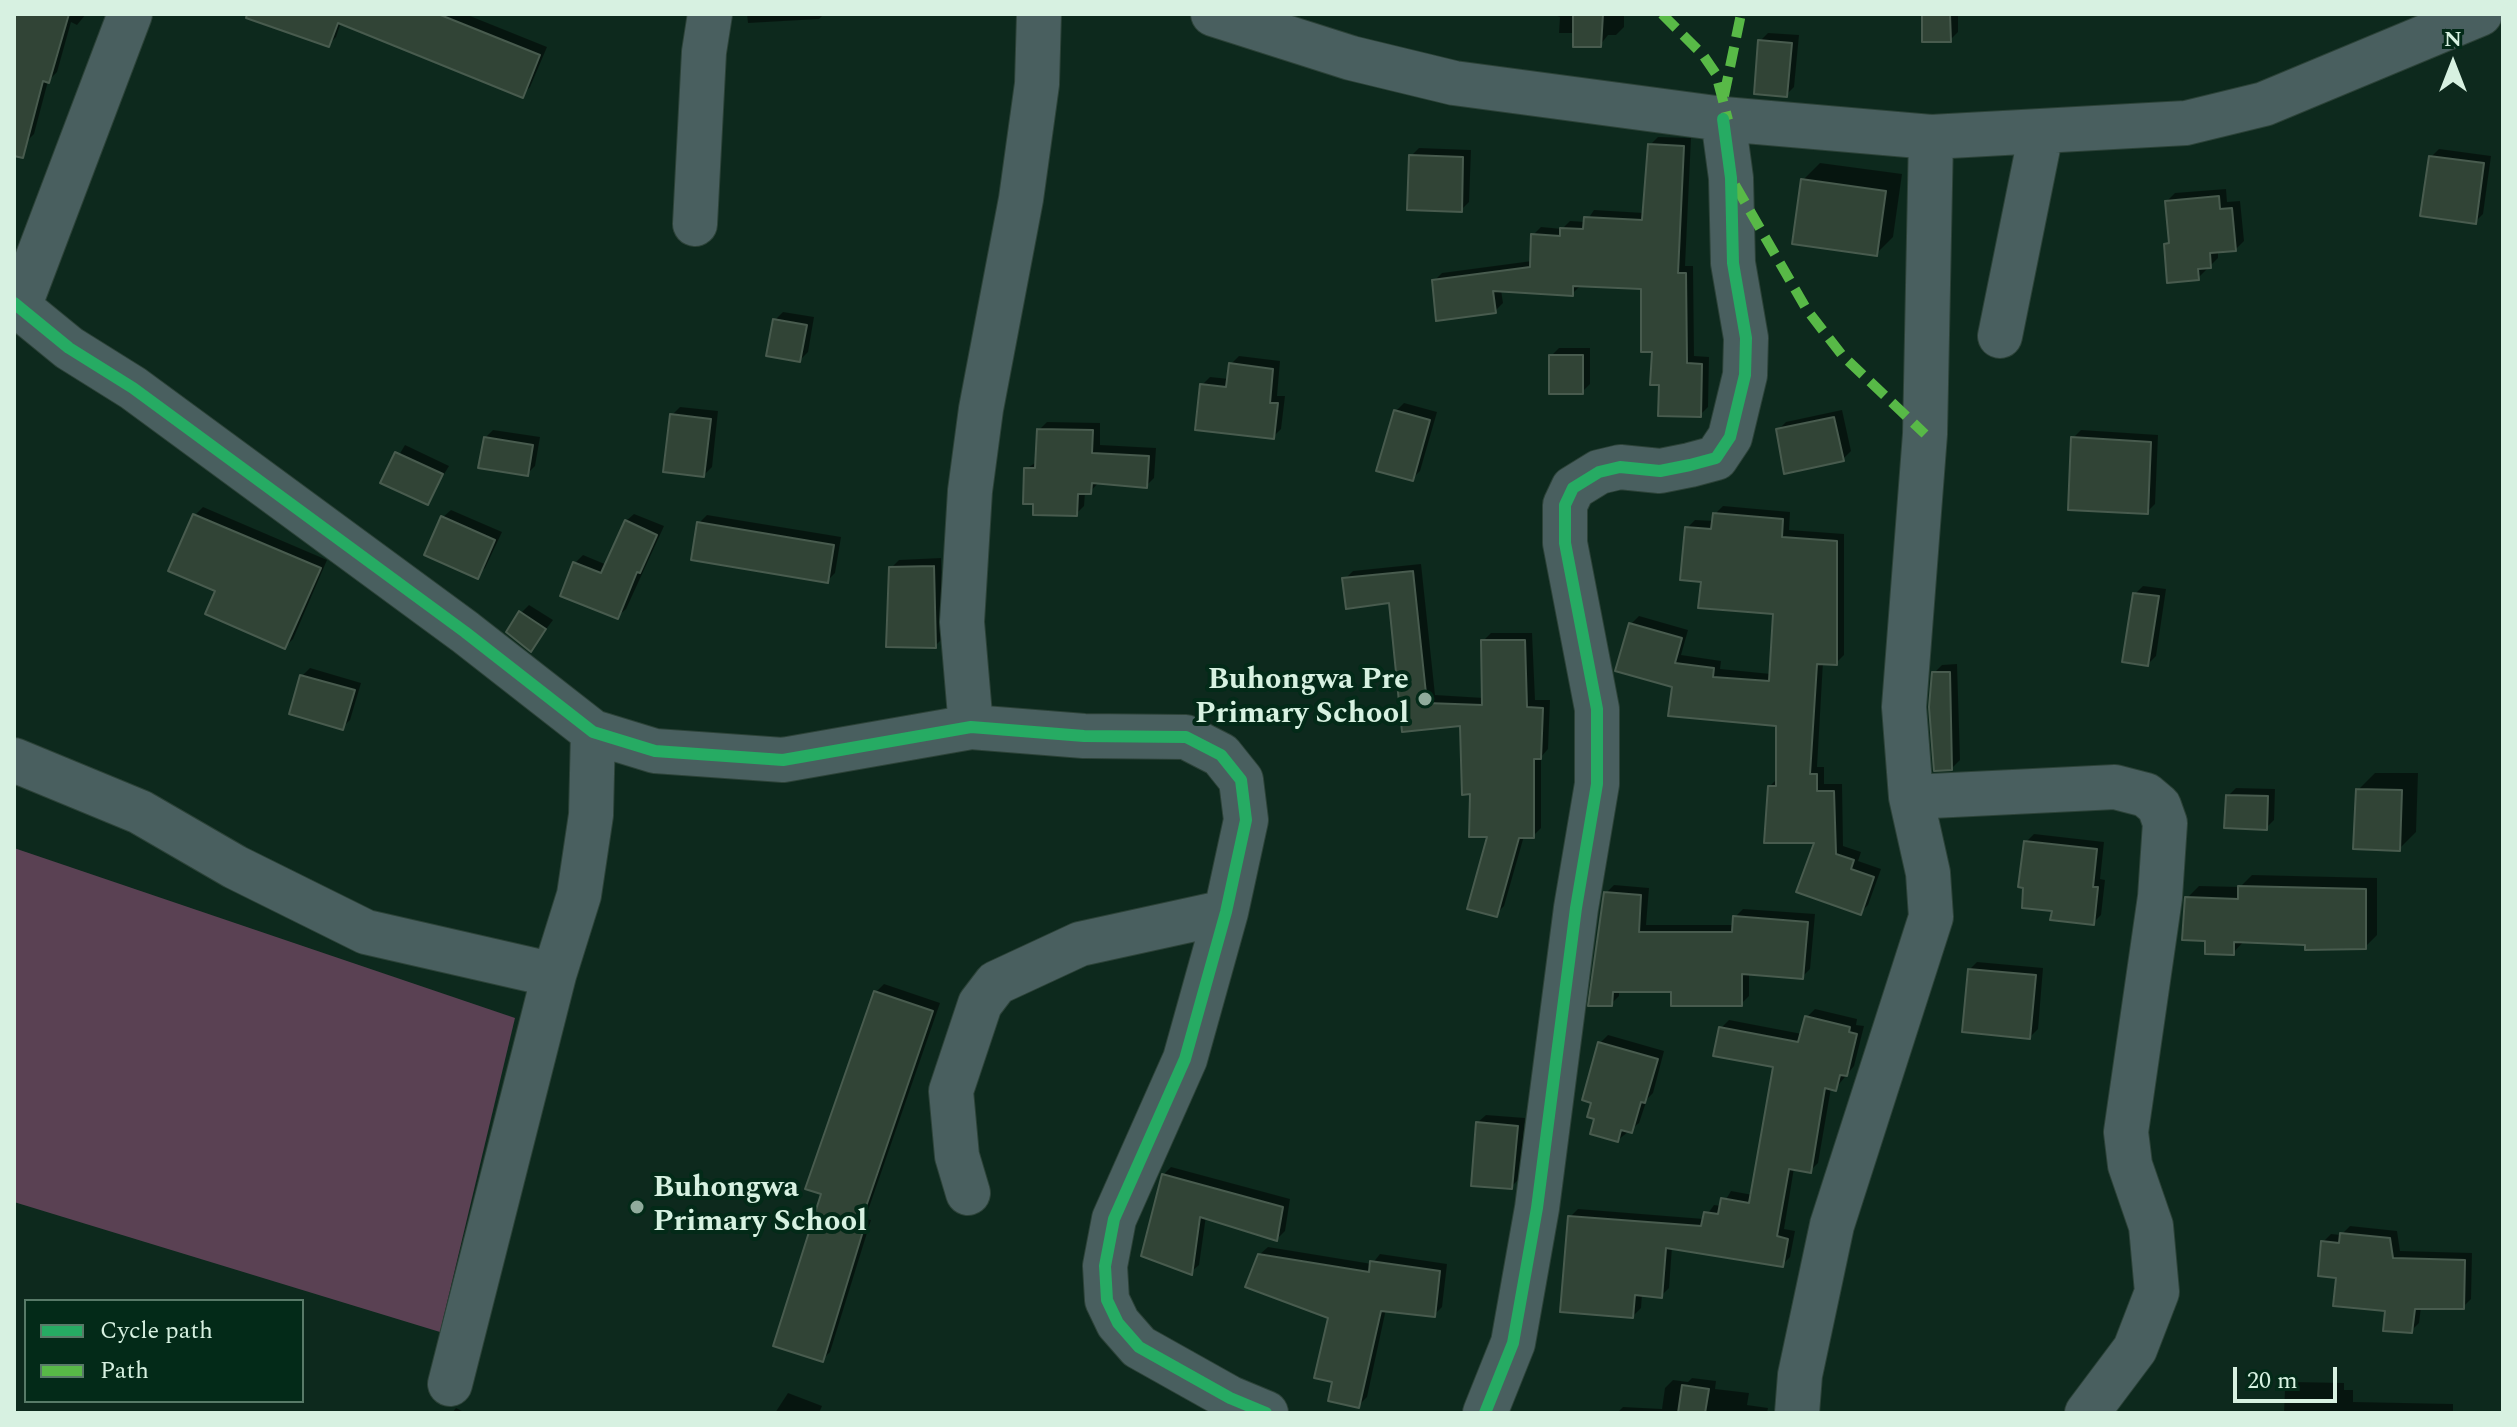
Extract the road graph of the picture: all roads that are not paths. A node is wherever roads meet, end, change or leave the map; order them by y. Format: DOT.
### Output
graph roads {
  1 [pos="130,14"];
  2 [pos="710,14"];
  3 [pos="1039,14"];
  4 [pos="1213,14"];
  5 [pos="2480,14"];
  6 [pos="1723,119"];
  7 [pos="2041,133"];
  8 [pos="1931,137"];
  9 [pos="695,224"];
  10 [pos="16,305"];
  11 [pos="2000,336"];
  12 [pos="971,727"];
  13 [pos="593,732"];
  14 [pos="14,760"];
  15 [pos="1911,797"];
  16 [pos="1226,912"];
  17 [pos="554,975"];
  18 [pos="968,1193"];
  19 [pos="450,1384"];
  20 [pos="1266,1413"];
  21 [pos="1485,1413"];
  22 [pos="1797,1413"];
  23 [pos="2087,1413"];
  1 -- 10 [label="street"];
  2 -- 9 [label="street"];
  3 -- 12 [label="street"];
  4 -- 6 [label="street"];
  5 -- 7 [label="street"];
  6 -- 8 [label="street"];
  6 -- 21 [label="street"];
  7 -- 8 [label="street"];
  7 -- 11 [label="street"];
  8 -- 15 [label="street"];
  10 -- 13 [label="street"];
  12 -- 13 [label="street"];
  12 -- 16 [label="street"];
  13 -- 17 [label="street"];
  14 -- 17 [label="street"];
  15 -- 22 [label="street"];
  15 -- 23 [label="street"];
  16 -- 18 [label="street"];
  16 -- 20 [label="street"];
  17 -- 19 [label="street"];
}
